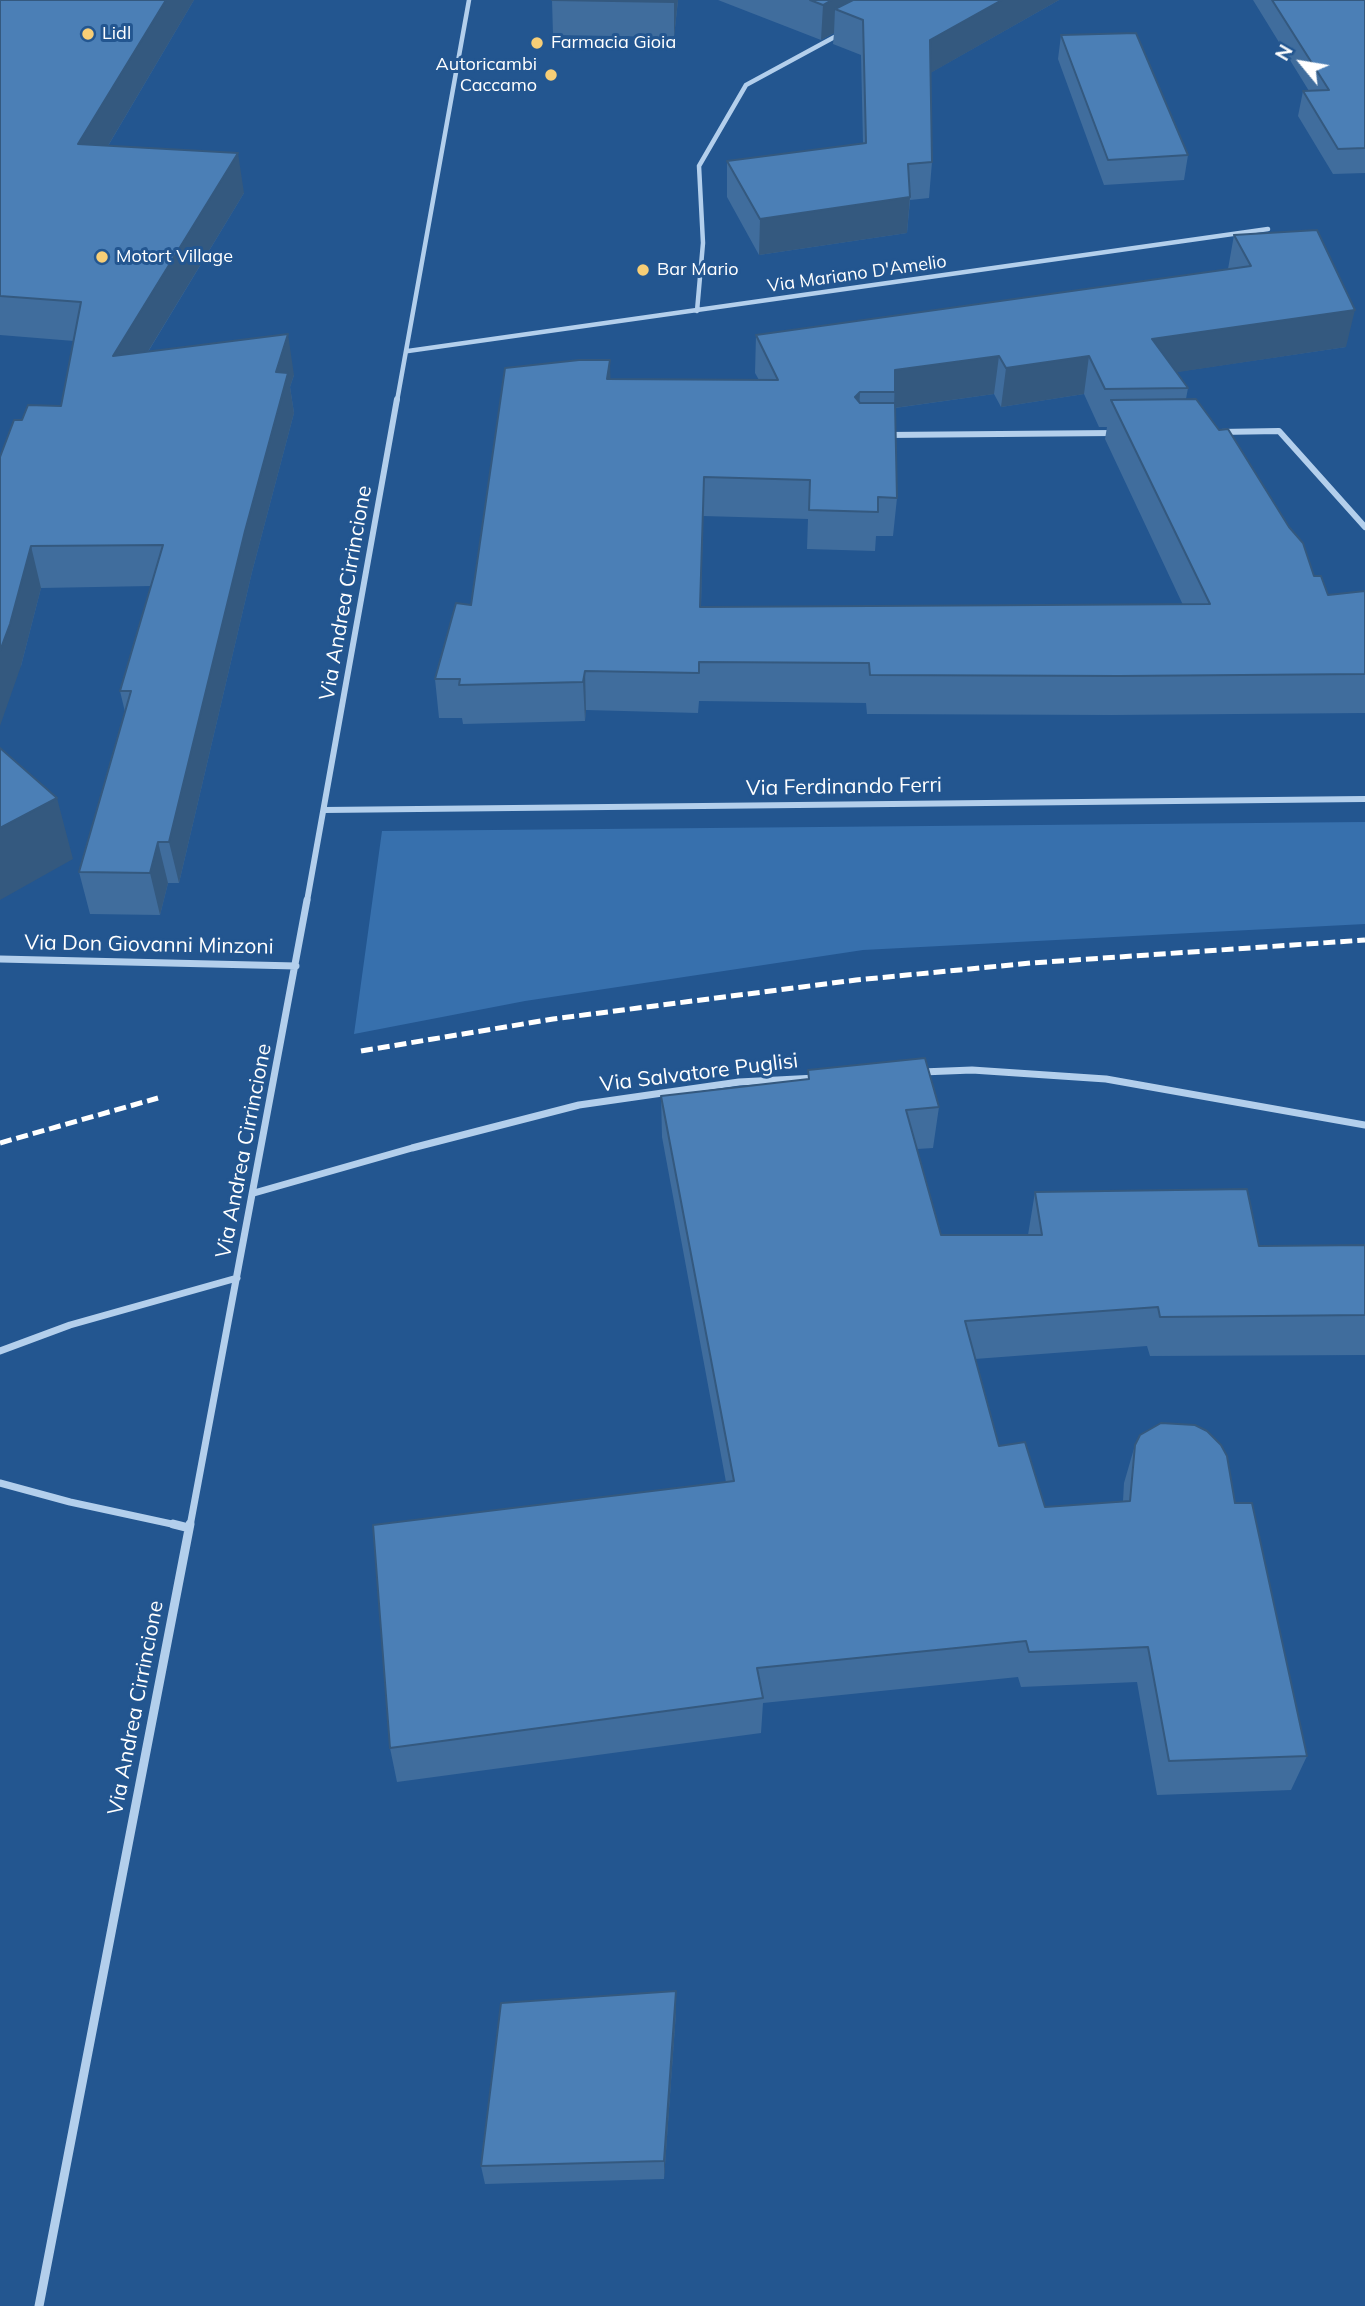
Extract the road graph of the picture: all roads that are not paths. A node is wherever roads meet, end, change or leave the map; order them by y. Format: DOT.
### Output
graph roads {
  1 [pos="469,0"];
  2 [pos="849,29"];
  3 [pos="1268,229"];
  4 [pos="696,311"];
  5 [pos="408,351"];
  6 [pos="1211,432"];
  7 [pos="1116,433"];
  8 [pos="885,435"];
  9 [pos="1365,527"];
  10 [pos="1365,799"];
  11 [pos="324,810"];
  12 [pos="0,959"];
  13 [pos="296,966"];
  14 [pos="917,1073"];
  15 [pos="821,1078"];
  16 [pos="1365,1125"];
  17 [pos="254,1193"];
  18 [pos="237,1278"];
  19 [pos="0,1351"];
  20 [pos="0,1483"];
  21 [pos="189,1528"];
  22 [pos="39,2306"];
  1 -- 5 [label="street, Via Andrea Cirrincione"];
  2 -- 4 [label="street"];
  3 -- 4 [label="street, Via Mariano D'Amelio"];
  4 -- 5 [label="street, Via Mariano D'Amelio"];
  5 -- 11 [label="street, Via Andrea Cirrincione"];
  6 -- 9 [label="street"];
  7 -- 8 [label="street"];
  10 -- 11 [label="street, Via Ferdinando Ferri"];
  11 -- 13 [label="street, Via Andrea Cirrincione"];
  12 -- 13 [label="street, Via Don Giovanni Minzoni"];
  13 -- 17 [label="street, Via Andrea Cirrincione"];
  14 -- 16 [label="street"];
  15 -- 17 [label="street, Via Salvatore Puglisi"];
  17 -- 18 [label="street, Via Andrea Cirrincione"];
  18 -- 19 [label="street"];
  18 -- 21 [label="street, Via Andrea Cirrincione"];
  20 -- 21 [label="street"];
  21 -- 22 [label="street, Via Andrea Cirrincione"];
}
